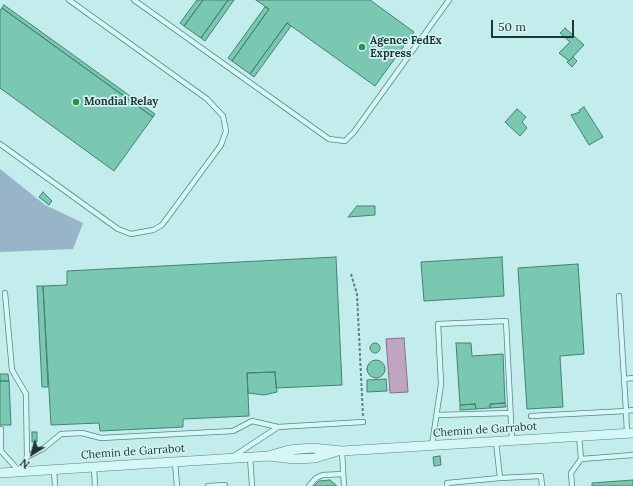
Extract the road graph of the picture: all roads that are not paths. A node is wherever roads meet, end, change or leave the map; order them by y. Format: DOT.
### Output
graph roads {
  1 [pos="69,0"];
  2 [pos="134,0"];
  3 [pos="449,0"];
  4 [pos="0,144"];
  5 [pos="5,293"];
  6 [pos="619,296"];
  7 [pos="633,378"];
  8 [pos="624,379"];
  9 [pos="633,410"];
  10 [pos="626,411"];
  11 [pos="510,413"];
  12 [pos="437,415"];
  13 [pos="531,416"];
  14 [pos="364,422"];
  15 [pos="278,427"];
  16 [pos="1,429"];
  17 [pos="630,433"];
  18 [pos="579,436"];
  19 [pos="512,441"];
  20 [pos="496,442"];
  21 [pos="432,446"];
  22 [pos="340,451"];
  23 [pos="633,455"];
  24 [pos="27,457"];
  25 [pos="250,457"];
  26 [pos="231,458"];
  27 [pos="581,459"];
  28 [pos="175,462"];
  29 [pos="94,467"];
  30 [pos="54,469"];
  31 [pos="19,472"];
  32 [pos="0,473"];
  33 [pos="343,474"];
  34 [pos="500,478"];
  35 [pos="480,480"];
  36 [pos="225,485"];
  37 [pos="55,486"];
  38 [pos="95,486"];
  39 [pos="177,486"];
  40 [pos="208,486"];
  41 [pos="252,486"];
  42 [pos="309,486"];
  43 [pos="344,486"];
  44 [pos="447,486"];
  45 [pos="480,486"];
  46 [pos="542,486"];
  47 [pos="572,486"];
  1 -- 4 [label="lane"];
  2 -- 3 [label="lane"];
  5 -- 24 [label="lane"];
  6 -- 8 [label="lane"];
  7 -- 8 [label="lane"];
  8 -- 10 [label="lane"];
  9 -- 10 [label="lane"];
  10 -- 13 [label="lane"];
  10 -- 17 [label="lane"];
  11 -- 12 [label="lane"];
  11 -- 12 [label="lane"];
  11 -- 19 [label="lane"];
  12 -- 21 [label="lane"];
  14 -- 15 [label="lane"];
  15 -- 24 [label="lane"];
  15 -- 26 [label="lane"];
  16 -- 31 [label="lane"];
  17 -- 18 [label="street, Chemin de Garrabot"];
  18 -- 19 [label="street, Chemin de Garrabot"];
  18 -- 27 [label="lane"];
  19 -- 20 [label="street, Chemin de Garrabot"];
  20 -- 21 [label="street, Chemin de Garrabot"];
  20 -- 34 [label="lane"];
  21 -- 22 [label="street, Chemin de Garrabot"];
  22 -- 25 [label="street, Chemin de Garrabot"];
  22 -- 33 [label="lane"];
  23 -- 27 [label="lane"];
  24 -- 31 [label="lane"];
  25 -- 26 [label="street, Chemin de Garrabot"];
  25 -- 41 [label="lane"];
  26 -- 28 [label="street, Chemin de Garrabot"];
  27 -- 47 [label="lane"];
  28 -- 29 [label="street, Chemin de Garrabot"];
  28 -- 39 [label="lane"];
  29 -- 30 [label="street, Chemin de Garrabot"];
  29 -- 38 [label="lane"];
  30 -- 31 [label="street, Chemin de Garrabot"];
  30 -- 37 [label="lane"];
  31 -- 32 [label="street, Chemin de Garrabot"];
  33 -- 42 [label="lane"];
  33 -- 43 [label="lane"];
  34 -- 35 [label="lane"];
  34 -- 46 [label="lane"];
  35 -- 44 [label="lane"];
  35 -- 45 [label="lane"];
  36 -- 40 [label="lane"];
}
